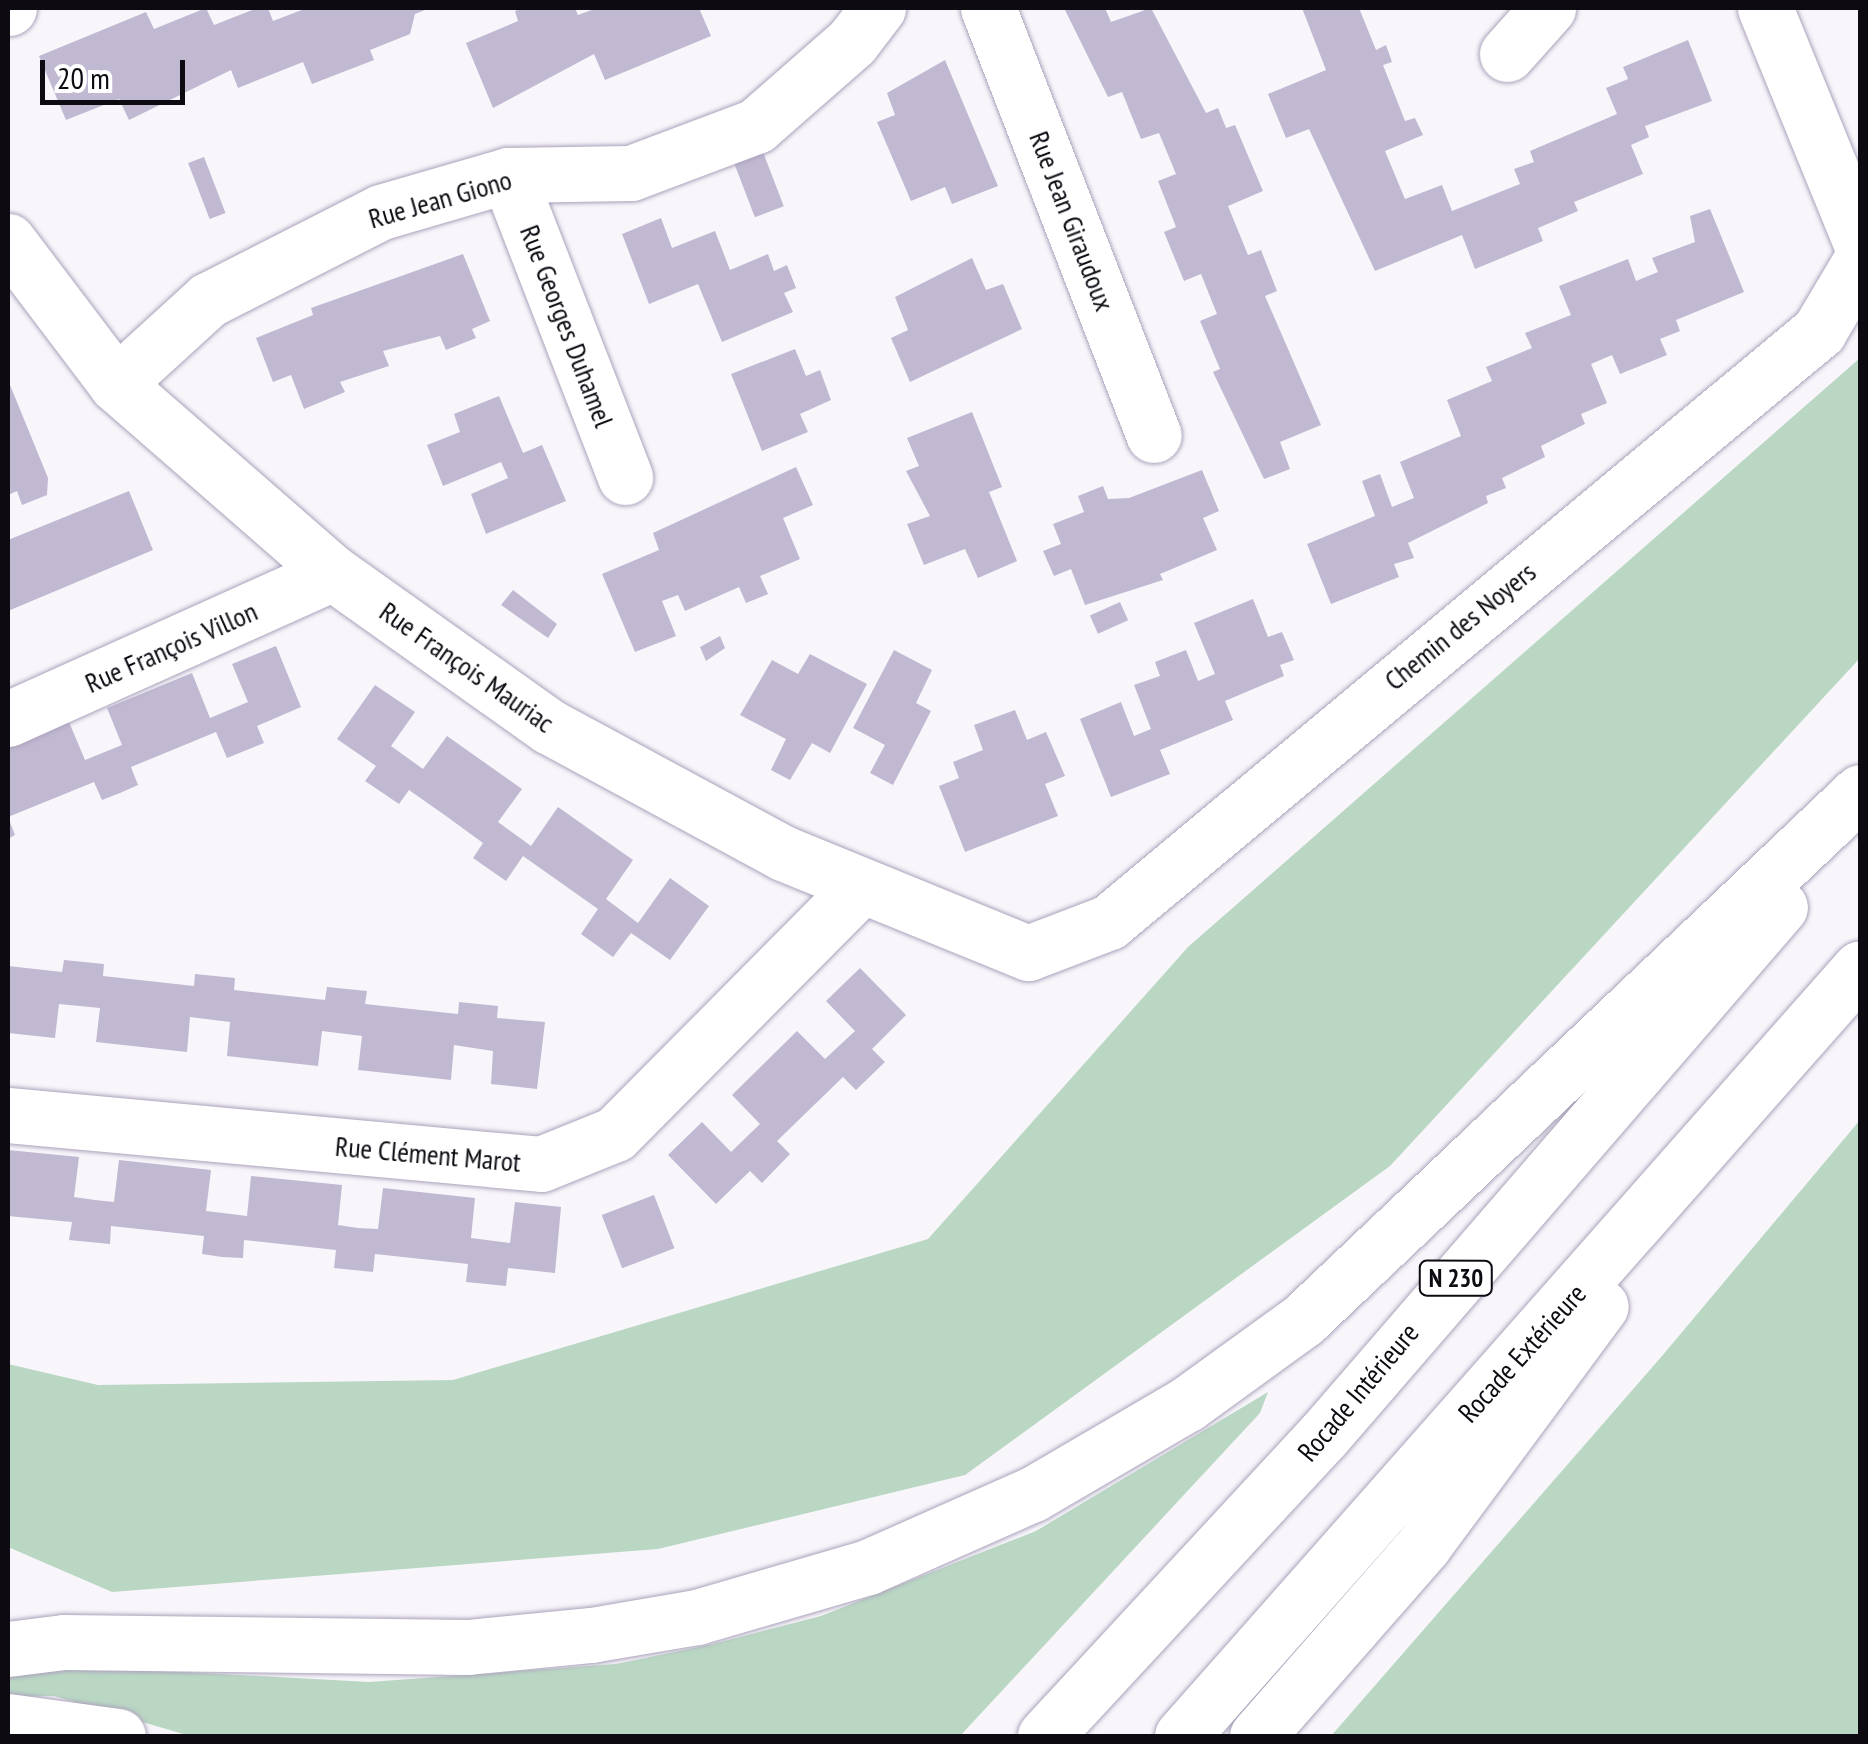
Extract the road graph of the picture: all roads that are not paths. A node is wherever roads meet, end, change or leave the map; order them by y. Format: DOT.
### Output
graph roads {
  1 [pos="878,8"];
  2 [pos="988,8"];
  3 [pos="1548,8"];
  4 [pos="1765,8"];
  5 [pos="1507,54"];
  6 [pos="508,175"];
  7 [pos="8,241"];
  8 [pos="1860,241"];
  9 [pos="1860,262"];
  10 [pos="116,384"];
  11 [pos="1154,435"];
  12 [pos="625,477"];
  13 [pos="333,573"];
  14 [pos="8,719"];
  15 [pos="1860,792"];
  16 [pos="1860,814"];
  17 [pos="861,886"];
  18 [pos="1028,953"];
  19 [pos="1860,968"];
  20 [pos="8,1115"];
  21 [pos="1716,1135"];
  22 [pos="8,1619"];
  23 [pos="192,1643"];
  24 [pos="8,1648"];
  25 [pos="8,1721"];
  26 [pos="118,1736"];
  27 [pos="1045,1736"];
  28 [pos="1182,1736"];
  29 [pos="1256,1736"];
  1 -- 6 [label="main road, Rue Jean Giono"];
  2 -- 11 [label="main road, Rue Jean Giraudoux"];
  3 -- 5 [label="main road"];
  4 -- 8 [label="main road"];
  6 -- 10 [label="main road, Rue Jean Giono"];
  6 -- 12 [label="main road, Rue Georges Duhamel"];
  7 -- 10 [label="main road, Rue François Mauriac"];
  9 -- 18 [label="main road, Chemin des Noyers"];
  10 -- 13 [label="main road, Rue François Mauriac"];
  13 -- 14 [label="main road, Rue François Villon"];
  13 -- 17 [label="main road, Rue François Mauriac"];
  15 -- 23 [label="main road"];
  16 -- 27 [label="main road, Rocade Intérieure / N 230"];
  17 -- 18 [label="main road, Rue François Mauriac"];
  17 -- 20 [label="main road, Rue Clément Marot"];
  19 -- 21 [label="main road, Rocade Extérieure"];
  21 -- 28 [label="main road, Rocade Extérieure"];
  21 -- 29 [label="main road"];
  22 -- 23 [label="main road"];
  23 -- 24 [label="main road"];
  25 -- 26 [label="main road"];
}
